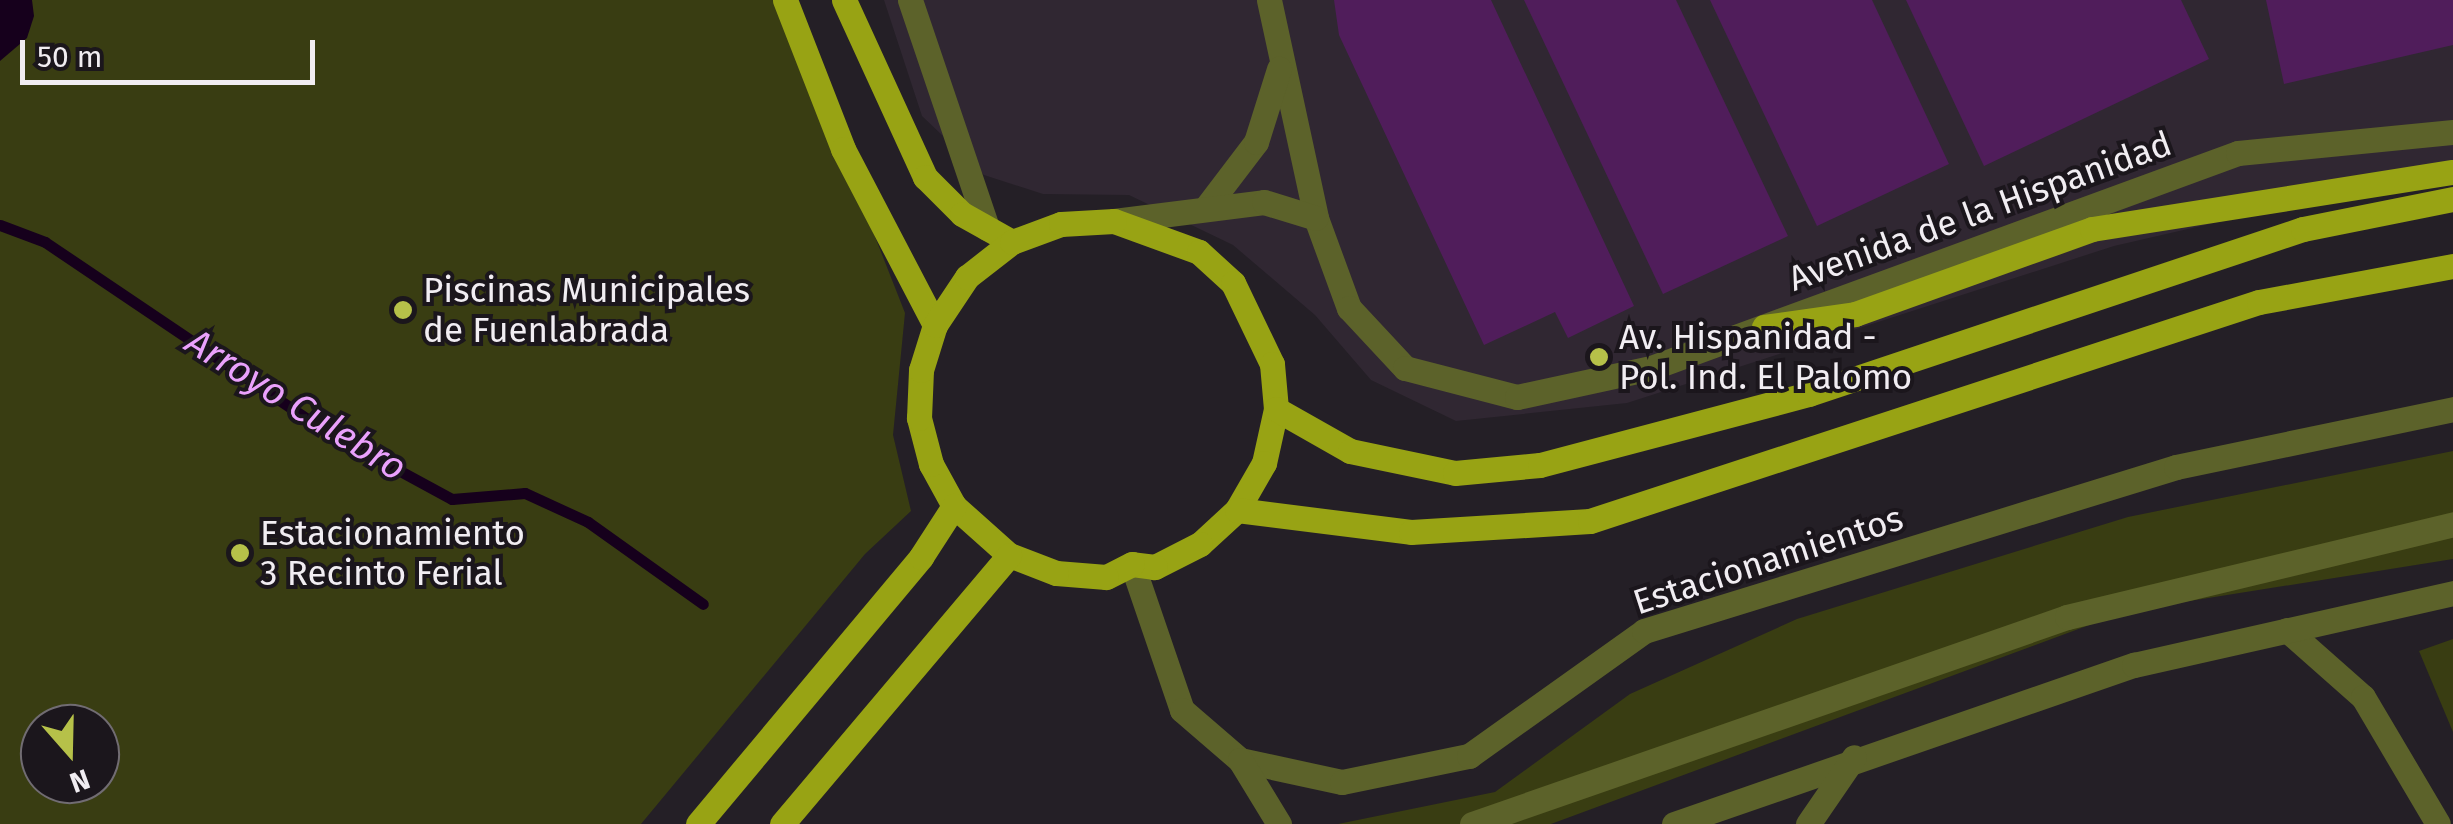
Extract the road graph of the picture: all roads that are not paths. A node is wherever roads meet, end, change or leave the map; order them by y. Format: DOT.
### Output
graph roads {
  1 [pos="785,0"];
  2 [pos="844,0"];
  3 [pos="910,0"];
  4 [pos="1269,0"];
  5 [pos="1278,69"];
  6 [pos="2453,132"];
  7 [pos="2453,172"];
  8 [pos="2453,200"];
  9 [pos="1205,209"];
  10 [pos="1316,218"];
  11 [pos="1114,221"];
  12 [pos="986,228"];
  13 [pos="1012,242"];
  14 [pos="2453,266"];
  15 [pos="934,324"];
  16 [pos="1764,328"];
  17 [pos="1276,409"];
  18 [pos="2453,409"];
  19 [pos="954,506"];
  20 [pos="1237,510"];
  21 [pos="2453,524"];
  22 [pos="1009,555"];
  23 [pos="1132,564"];
  24 [pos="2453,594"];
  25 [pos="2287,630"];
  26 [pos="1854,757"];
  27 [pos="1240,760"];
  28 [pos="698,824"];
  29 [pos="782,824"];
  30 [pos="1279,824"];
  31 [pos="1472,824"];
  32 [pos="1674,824"];
  33 [pos="1808,824"];
  34 [pos="2438,824"];
  1 -- 15 [label="main road"];
  2 -- 12 [label="main road"];
  3 -- 12 [label="street"];
  4 -- 5 [label="street, Avenida de la Hispanidad"];
  5 -- 9 [label="street"];
  5 -- 10 [label="street, Avenida de la Hispanidad"];
  6 -- 16 [label="street, Avenida de la Hispanidad"];
  7 -- 16 [label="main road"];
  8 -- 17 [label="main road"];
  9 -- 10 [label="street"];
  9 -- 11 [label="street"];
  10 -- 16 [label="street, Avenida de la Hispanidad"];
  11 -- 13 [label="main road"];
  11 -- 17 [label="main road"];
  12 -- 13 [label="main road"];
  13 -- 15 [label="main road"];
  14 -- 20 [label="main road"];
  15 -- 19 [label="main road"];
  17 -- 20 [label="main road"];
  18 -- 27 [label="street, Estacionamientos"];
  19 -- 22 [label="main road"];
  19 -- 28 [label="main road"];
  20 -- 23 [label="main road"];
  21 -- 31 [label="street"];
  22 -- 23 [label="main road"];
  22 -- 29 [label="main road"];
  23 -- 27 [label="street, Estacionamientos"];
  24 -- 25 [label="street"];
  25 -- 26 [label="street"];
  25 -- 34 [label="street"];
  26 -- 32 [label="street"];
  26 -- 33 [label="street"];
  27 -- 30 [label="street"];
}
